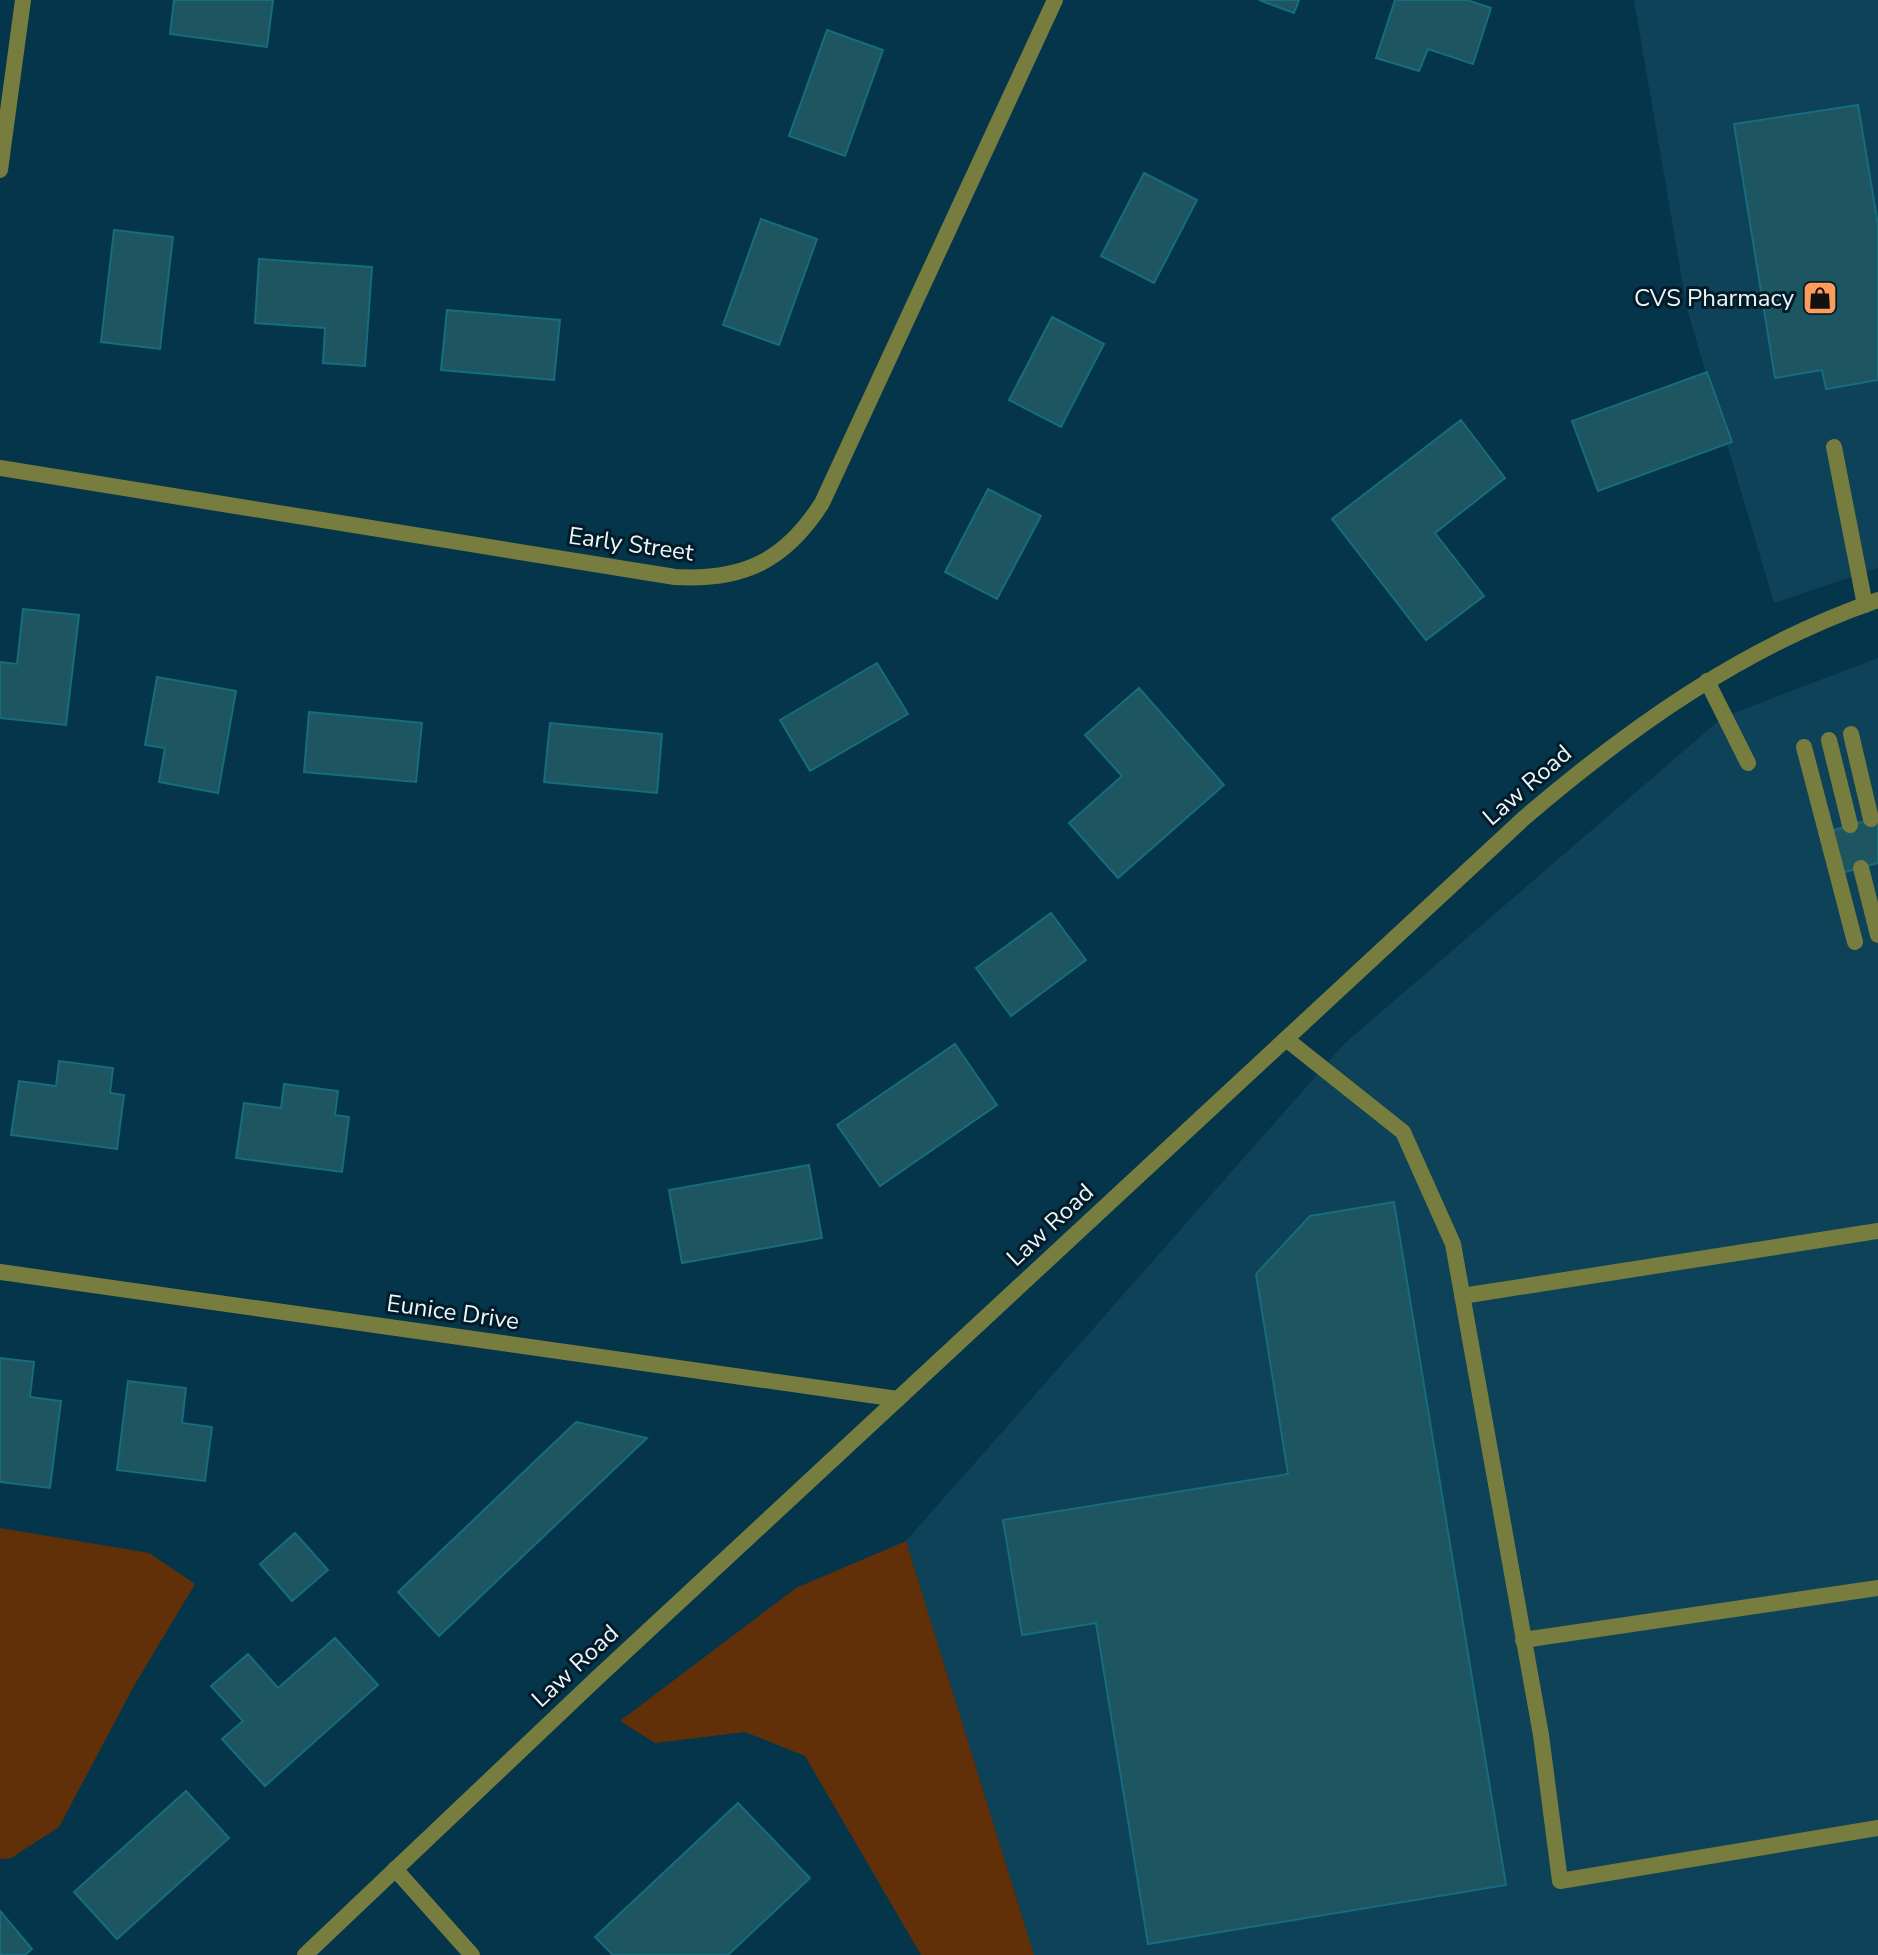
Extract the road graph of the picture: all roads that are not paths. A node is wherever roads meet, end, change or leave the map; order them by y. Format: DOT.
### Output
graph roads {
  1 [pos="23,0"];
  2 [pos="1055,0"];
  3 [pos="0,170"];
  4 [pos="1834,447"];
  5 [pos="0,468"];
  6 [pos="1872,602"];
  7 [pos="1707,681"];
  8 [pos="1851,734"];
  9 [pos="1829,740"];
  10 [pos="1804,747"];
  11 [pos="1748,763"];
  12 [pos="1871,819"];
  13 [pos="1850,825"];
  14 [pos="1861,868"];
  15 [pos="1878,935"];
  16 [pos="1855,942"];
  17 [pos="1286,1039"];
  18 [pos="1878,1231"];
  19 [pos="0,1272"];
  20 [pos="1462,1296"];
  21 [pos="898,1399"];
  22 [pos="1878,1588"];
  23 [pos="1523,1640"];
  24 [pos="1878,1828"];
  25 [pos="395,1869"];
  26 [pos="305,1955"];
  27 [pos="472,1955"];
  1 -- 3 [label="street"];
  2 -- 5 [label="street, Early Street"];
  4 -- 6 [label="street"];
  6 -- 7 [label="street, Law Road"];
  7 -- 11 [label="street"];
  7 -- 17 [label="street, Law Road"];
  8 -- 12 [label="street"];
  9 -- 13 [label="street"];
  10 -- 16 [label="street"];
  14 -- 15 [label="street"];
  17 -- 20 [label="street"];
  17 -- 21 [label="street, Law Road"];
  18 -- 20 [label="street"];
  19 -- 21 [label="street, Eunice Drive"];
  20 -- 23 [label="street"];
  21 -- 25 [label="street, Law Road"];
  22 -- 23 [label="street"];
  23 -- 24 [label="street"];
  25 -- 26 [label="street, Law Road"];
  25 -- 27 [label="street"];
}
